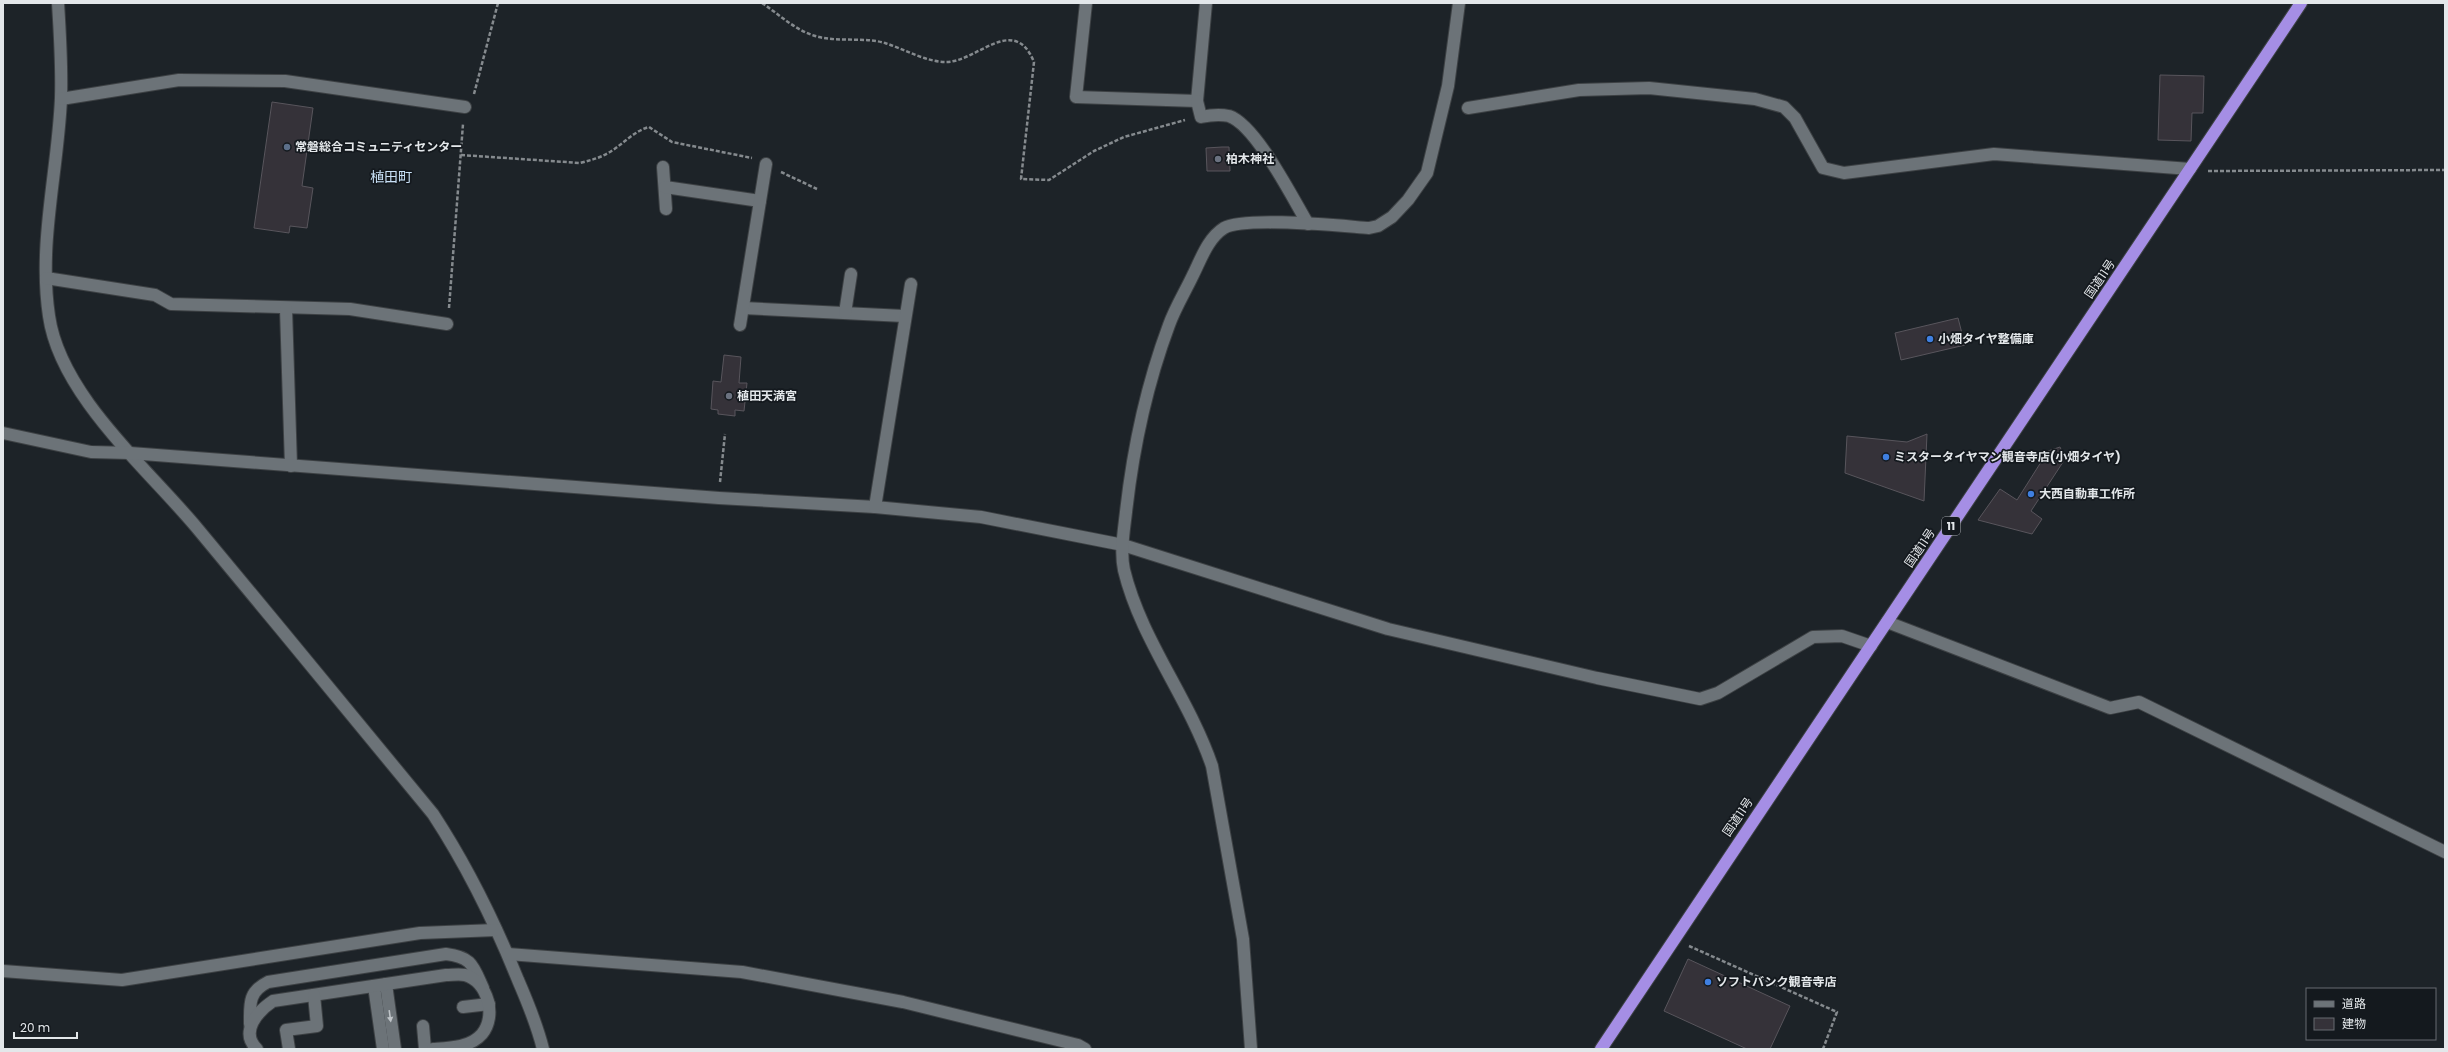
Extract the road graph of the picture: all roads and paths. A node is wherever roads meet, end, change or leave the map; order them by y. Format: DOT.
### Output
graph roads {
  1 [pos="58,3"];
  2 [pos="498,3"];
  3 [pos="762,3"];
  4 [pos="1086,3"];
  5 [pos="1206,3"];
  6 [pos="1459,3"];
  7 [pos="2300,3"];
  8 [pos="61,99"];
  9 [pos="1197,101"];
  10 [pos="465,107"];
  11 [pos="1468,108"];
  12 [pos="1201,117"];
  13 [pos="461,154"];
  14 [pos="766,164"];
  15 [pos="663,167"];
  16 [pos="2190,169"];
  17 [pos="2445,170"];
  18 [pos="664,187"];
  19 [pos="817,189"];
  20 [pos="760,201"];
  21 [pos="666,209"];
  22 [pos="1308,224"];
  23 [pos="850,274"];
  24 [pos="46,278"];
  25 [pos="911,284"];
  26 [pos="743,308"];
  27 [pos="286,309"];
  28 [pos="845,313"];
  29 [pos="904,316"];
  30 [pos="447,324"];
  31 [pos="740,325"];
  32 [pos="3,433"];
  33 [pos="725,434"];
  34 [pos="130,453"];
  35 [pos="291,466"];
  36 [pos="719,498"];
  37 [pos="875,507"];
  38 [pos="1123,545"];
  39 [pos="1888,622"];
  40 [pos="1871,646"];
  41 [pos="2445,852"];
  42 [pos="496,930"];
  43 [pos="1673,939"];
  44 [pos="508,954"];
  45 [pos="3,971"];
  46 [pos="380,985"];
  47 [pos="314,995"];
  48 [pos="489,1003"];
  49 [pos="463,1007"];
  50 [pos="423,1026"];
  51 [pos="250,1034"];
  52 [pos="255,1048"];
  53 [pos="453,1048"];
  54 [pos="289,1049"];
  55 [pos="383,1049"];
  56 [pos="395,1049"];
  57 [pos="425,1049"];
  58 [pos="433,1049"];
  59 [pos="543,1049"];
  60 [pos="1085,1049"];
  61 [pos="1251,1049"];
  62 [pos="1601,1049"];
  63 [pos="1823,1049"];
  1 -- 8 [label="street"];
  2 -- 10 [label="path"];
  3 -- 12 [label="path"];
  4 -- 9 [label="street"];
  5 -- 9 [label="street"];
  6 -- 22 [label="street"];
  7 -- 16 [label="highway, 国道11号 / 11"];
  8 -- 10 [label="street"];
  8 -- 24 [label="street"];
  9 -- 12 [label="street"];
  10 -- 13 [label="path"];
  11 -- 16 [label="street"];
  12 -- 22 [label="street"];
  13 -- 14 [label="path"];
  13 -- 30 [label="path"];
  14 -- 19 [label="path"];
  14 -- 20 [label="street"];
  15 -- 18 [label="street"];
  16 -- 17 [label="path"];
  16 -- 39 [label="highway, 国道11号 / 11"];
  18 -- 20 [label="street"];
  18 -- 21 [label="street"];
  20 -- 26 [label="street"];
  22 -- 38 [label="street"];
  23 -- 28 [label="street"];
  24 -- 27 [label="street"];
  24 -- 34 [label="street"];
  25 -- 29 [label="street"];
  26 -- 28 [label="street"];
  26 -- 31 [label="street"];
  27 -- 30 [label="street"];
  27 -- 35 [label="street"];
  28 -- 29 [label="street"];
  29 -- 37 [label="street"];
  32 -- 34 [label="street"];
  33 -- 36 [label="path"];
  34 -- 35 [label="street"];
  34 -- 42 [label="street"];
  35 -- 36 [label="street"];
  36 -- 37 [label="street"];
  37 -- 38 [label="street"];
  38 -- 40 [label="street"];
  38 -- 61 [label="street"];
  39 -- 40 [label="highway, 国道11号 / 11"];
  39 -- 41 [label="street"];
  40 -- 43 [label="highway, 国道11号 / 11"];
  42 -- 44 [label="street"];
  42 -- 45 [label="street"];
  43 -- 62 [label="highway, 国道11号 / 11"];
  43 -- 63 [label="path"];
  44 -- 59 [label="street"];
  44 -- 60 [label="street"];
  46 -- 47 [label="street"];
  46 -- 48 [label="street"];
  46 -- 55 [label="street"];
  46 -- 56 [label="street, one-way"];
  47 -- 51 [label="street"];
  47 -- 54 [label="street"];
  48 -- 49 [label="street"];
  48 -- 51 [label="street"];
  48 -- 53 [label="street"];
  50 -- 57 [label="street"];
  51 -- 52 [label="street"];
  53 -- 58 [label="street"];
}
